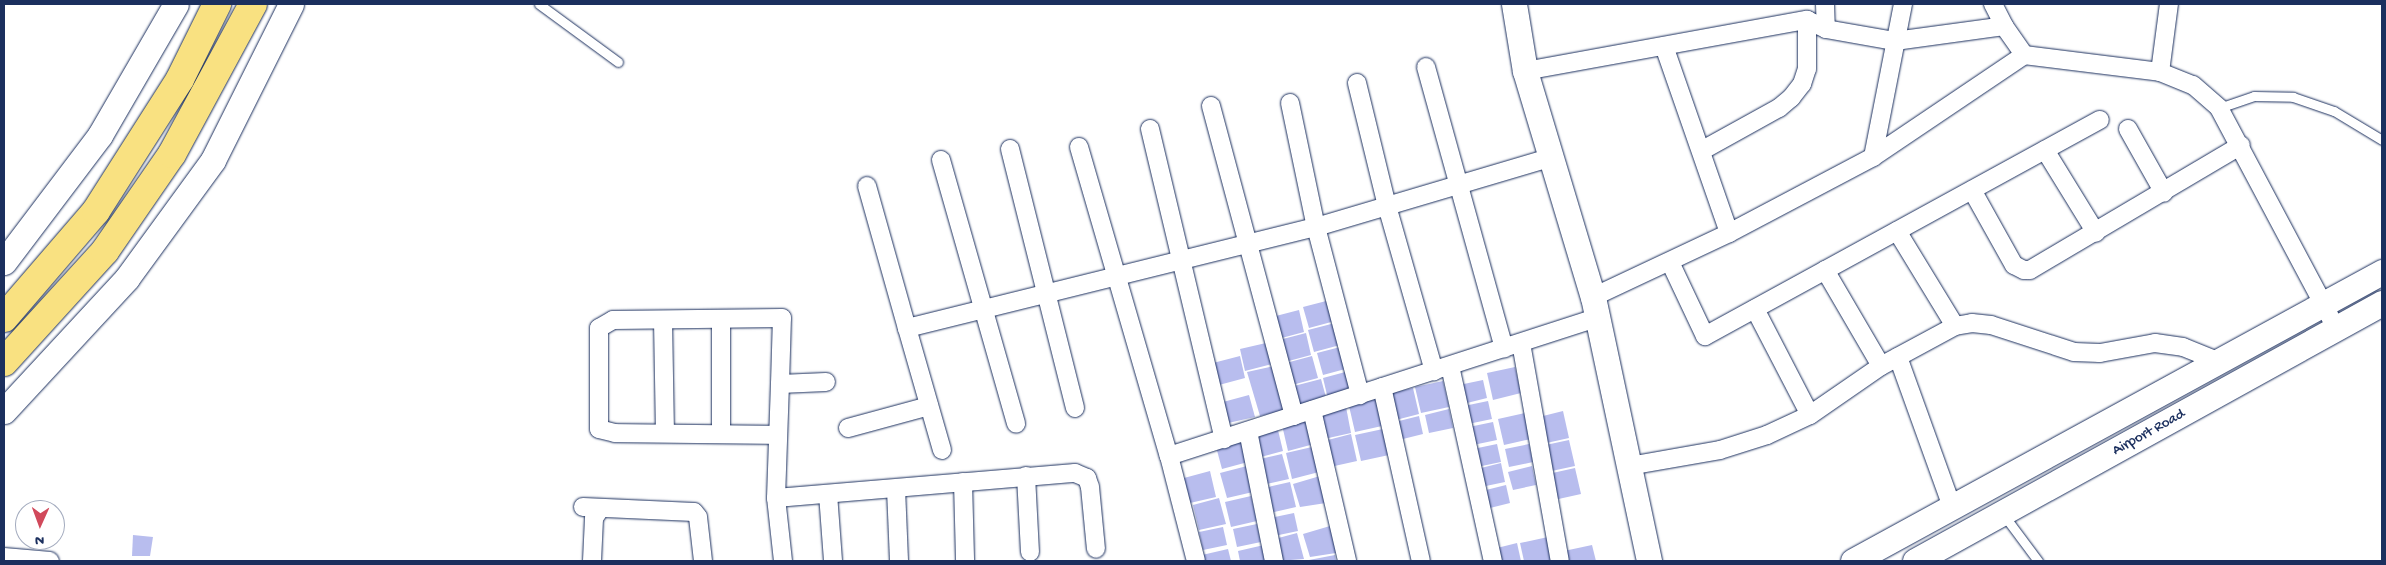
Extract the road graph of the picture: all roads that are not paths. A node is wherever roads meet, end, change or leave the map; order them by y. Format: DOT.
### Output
graph roads {
  1 [pos="176,4"];
  2 [pos="217,4"];
  3 [pos="253,4"];
  4 [pos="291,4"];
  5 [pos="539,4"];
  6 [pos="1514,4"];
  7 [pos="1826,4"];
  8 [pos="1902,4"];
  9 [pos="1993,4"];
  10 [pos="2169,4"];
  11 [pos="1806,20"];
  12 [pos="2004,26"];
  13 [pos="1826,29"];
  14 [pos="1895,40"];
  15 [pos="1664,46"];
  16 [pos="2024,55"];
  17 [pos="618,62"];
  18 [pos="1426,67"];
  19 [pos="1525,71"];
  20 [pos="2160,72"];
  21 [pos="1356,83"];
  22 [pos="1290,103"];
  23 [pos="1211,106"];
  24 [pos="2219,108"];
  25 [pos="2100,120"];
  26 [pos="1150,129"];
  27 [pos="2128,129"];
  28 [pos="2382,140"];
  29 [pos="2241,146"];
  30 [pos="1079,147"];
  31 [pos="1010,149"];
  32 [pos="2045,150"];
  33 [pos="1701,151"];
  34 [pos="1552,157"];
  35 [pos="1873,157"];
  36 [pos="942,160"];
  37 [pos="1460,184"];
  38 [pos="867,186"];
  39 [pos="1972,190"];
  40 [pos="2164,193"];
  41 [pos="1387,206"];
  42 [pos="1316,227"];
  43 [pos="1897,231"];
  44 [pos="1729,233"];
  45 [pos="2096,233"];
  46 [pos="1247,245"];
  47 [pos="1182,261"];
  48 [pos="4,262"];
  49 [pos="1670,262"];
  50 [pos="1825,270"];
  51 [pos="2382,272"];
  52 [pos="1115,278"];
  53 [pos="1044,295"];
  54 [pos="2382,303"];
  55 [pos="2321,304"];
  56 [pos="1595,307"];
  57 [pos="1755,309"];
  58 [pos="984,310"];
  59 [pos="4,318"];
  60 [pos="721,319"];
  61 [pos="663,320"];
  62 [pos="1955,326"];
  63 [pos="907,328"];
  64 [pos="2336,328"];
  65 [pos="1512,346"];
  66 [pos="1898,357"];
  67 [pos="2218,361"];
  68 [pos="4,362"];
  69 [pos="1881,366"];
  70 [pos="1442,368"];
  71 [pos="826,382"];
  72 [pos="780,384"];
  73 [pos="1382,387"];
  74 [pos="1360,395"];
  75 [pos="929,406"];
  76 [pos="1075,408"];
  77 [pos="1312,410"];
  78 [pos="4,411"];
  79 [pos="1810,415"];
  80 [pos="1294,416"];
  81 [pos="1016,424"];
  82 [pos="848,428"];
  83 [pos="1248,431"];
  84 [pos="664,433"];
  85 [pos="721,434"];
  86 [pos="778,435"];
  87 [pos="1224,438"];
  88 [pos="942,450"];
  89 [pos="1169,456"];
  90 [pos="1629,466"];
  91 [pos="1026,476"];
  92 [pos="963,482"];
  93 [pos="896,489"];
  94 [pos="828,494"];
  95 [pos="776,498"];
  96 [pos="1952,507"];
  97 [pos="2003,514"];
  98 [pos="1096,549"];
  99 [pos="1030,552"];
  100 [pos="4,558"];
  101 [pos="50,561"];
  102 [pos="592,561"];
  103 [pos="703,561"];
  104 [pos="783,561"];
  105 [pos="833,561"];
  106 [pos="899,561"];
  107 [pos="965,561"];
  108 [pos="1196,561"];
  109 [pos="1274,561"];
  110 [pos="1346,561"];
  111 [pos="1422,561"];
  112 [pos="1493,561"];
  113 [pos="1560,561"];
  114 [pos="1648,561"];
  115 [pos="1854,561"];
  116 [pos="1915,561"];
  117 [pos="2038,561"];
  1 -- 48 [label="street"];
  2 -- 59 [label="main road"];
  3 -- 68 [label="main road"];
  4 -- 78 [label="street"];
  5 -- 17 [label="lane"];
  6 -- 19 [label="street"];
  7 -- 13 [label="street"];
  8 -- 14 [label="street"];
  9 -- 12 [label="street"];
  10 -- 20 [label="street"];
  11 -- 13 [label="street"];
  11 -- 15 [label="street"];
  11 -- 33 [label="street"];
  12 -- 14 [label="street"];
  12 -- 16 [label="street"];
  13 -- 14 [label="street"];
  14 -- 35 [label="street"];
  15 -- 19 [label="street"];
  15 -- 33 [label="street"];
  16 -- 20 [label="street"];
  16 -- 35 [label="street"];
  18 -- 37 [label="street"];
  19 -- 34 [label="street"];
  20 -- 24 [label="street"];
  21 -- 41 [label="street"];
  22 -- 42 [label="street"];
  23 -- 46 [label="street"];
  24 -- 28 [label="lane"];
  24 -- 29 [label="street"];
  25 -- 32 [label="street"];
  26 -- 47 [label="street"];
  27 -- 40 [label="street"];
  29 -- 40 [label="street"];
  29 -- 55 [label="street"];
  30 -- 52 [label="street"];
  31 -- 53 [label="street"];
  32 -- 39 [label="street"];
  32 -- 45 [label="street"];
  33 -- 44 [label="street"];
  34 -- 37 [label="street"];
  34 -- 56 [label="street"];
  35 -- 44 [label="street"];
  36 -- 58 [label="street"];
  37 -- 41 [label="street"];
  37 -- 65 [label="street"];
  38 -- 63 [label="street"];
  39 -- 43 [label="street"];
  39 -- 45 [label="street"];
  40 -- 45 [label="street"];
  41 -- 42 [label="street"];
  41 -- 70 [label="street"];
  42 -- 46 [label="street"];
  42 -- 74 [label="street"];
  43 -- 50 [label="street"];
  43 -- 62 [label="street"];
  44 -- 49 [label="street"];
  46 -- 47 [label="street"];
  46 -- 80 [label="street"];
  47 -- 52 [label="street"];
  47 -- 87 [label="street"];
  49 -- 56 [label="street"];
  49 -- 57 [label="street"];
  50 -- 57 [label="street"];
  50 -- 69 [label="street"];
  51 -- 55 [label="street"];
  52 -- 53 [label="street"];
  52 -- 89 [label="street"];
  53 -- 58 [label="street"];
  53 -- 76 [label="street"];
  54 -- 64 [label="street, Airport Road"];
  55 -- 64 [label="street"];
  55 -- 67 [label="street"];
  56 -- 65 [label="street"];
  56 -- 90 [label="street"];
  57 -- 79 [label="street"];
  58 -- 63 [label="street"];
  58 -- 81 [label="street"];
  60 -- 61 [label="street"];
  60 -- 72 [label="street"];
  60 -- 85 [label="street"];
  61 -- 84 [label="street"];
  61 -- 84 [label="street"];
  62 -- 66 [label="street"];
  62 -- 67 [label="street"];
  63 -- 75 [label="street"];
  64 -- 97 [label="street, Airport Road"];
  65 -- 70 [label="street"];
  65 -- 113 [label="street"];
  66 -- 69 [label="street"];
  66 -- 96 [label="street"];
  67 -- 96 [label="street"];
  69 -- 79 [label="street"];
  70 -- 73 [label="street"];
  70 -- 112 [label="street"];
  71 -- 72 [label="street"];
  72 -- 86 [label="street"];
  73 -- 74 [label="street"];
  73 -- 111 [label="street"];
  74 -- 77 [label="street"];
  75 -- 82 [label="street"];
  75 -- 88 [label="street"];
  77 -- 80 [label="street"];
  77 -- 110 [label="street"];
  79 -- 90 [label="street"];
  80 -- 83 [label="street"];
  83 -- 87 [label="street"];
  83 -- 109 [label="street"];
  84 -- 85 [label="street"];
  85 -- 86 [label="street"];
  86 -- 95 [label="street"];
  87 -- 89 [label="street"];
  89 -- 108 [label="street"];
  90 -- 114 [label="street"];
  91 -- 92 [label="street"];
  91 -- 98 [label="street"];
  91 -- 99 [label="street"];
  92 -- 93 [label="street"];
  92 -- 107 [label="street"];
  93 -- 94 [label="street"];
  93 -- 106 [label="street"];
  94 -- 95 [label="street"];
  94 -- 105 [label="street"];
  95 -- 104 [label="street"];
  96 -- 115 [label="street"];
  97 -- 116 [label="street, Airport Road"];
  97 -- 117 [label="lane"];
  100 -- 101 [label="street"];
  102 -- 103 [label="street"];
}
